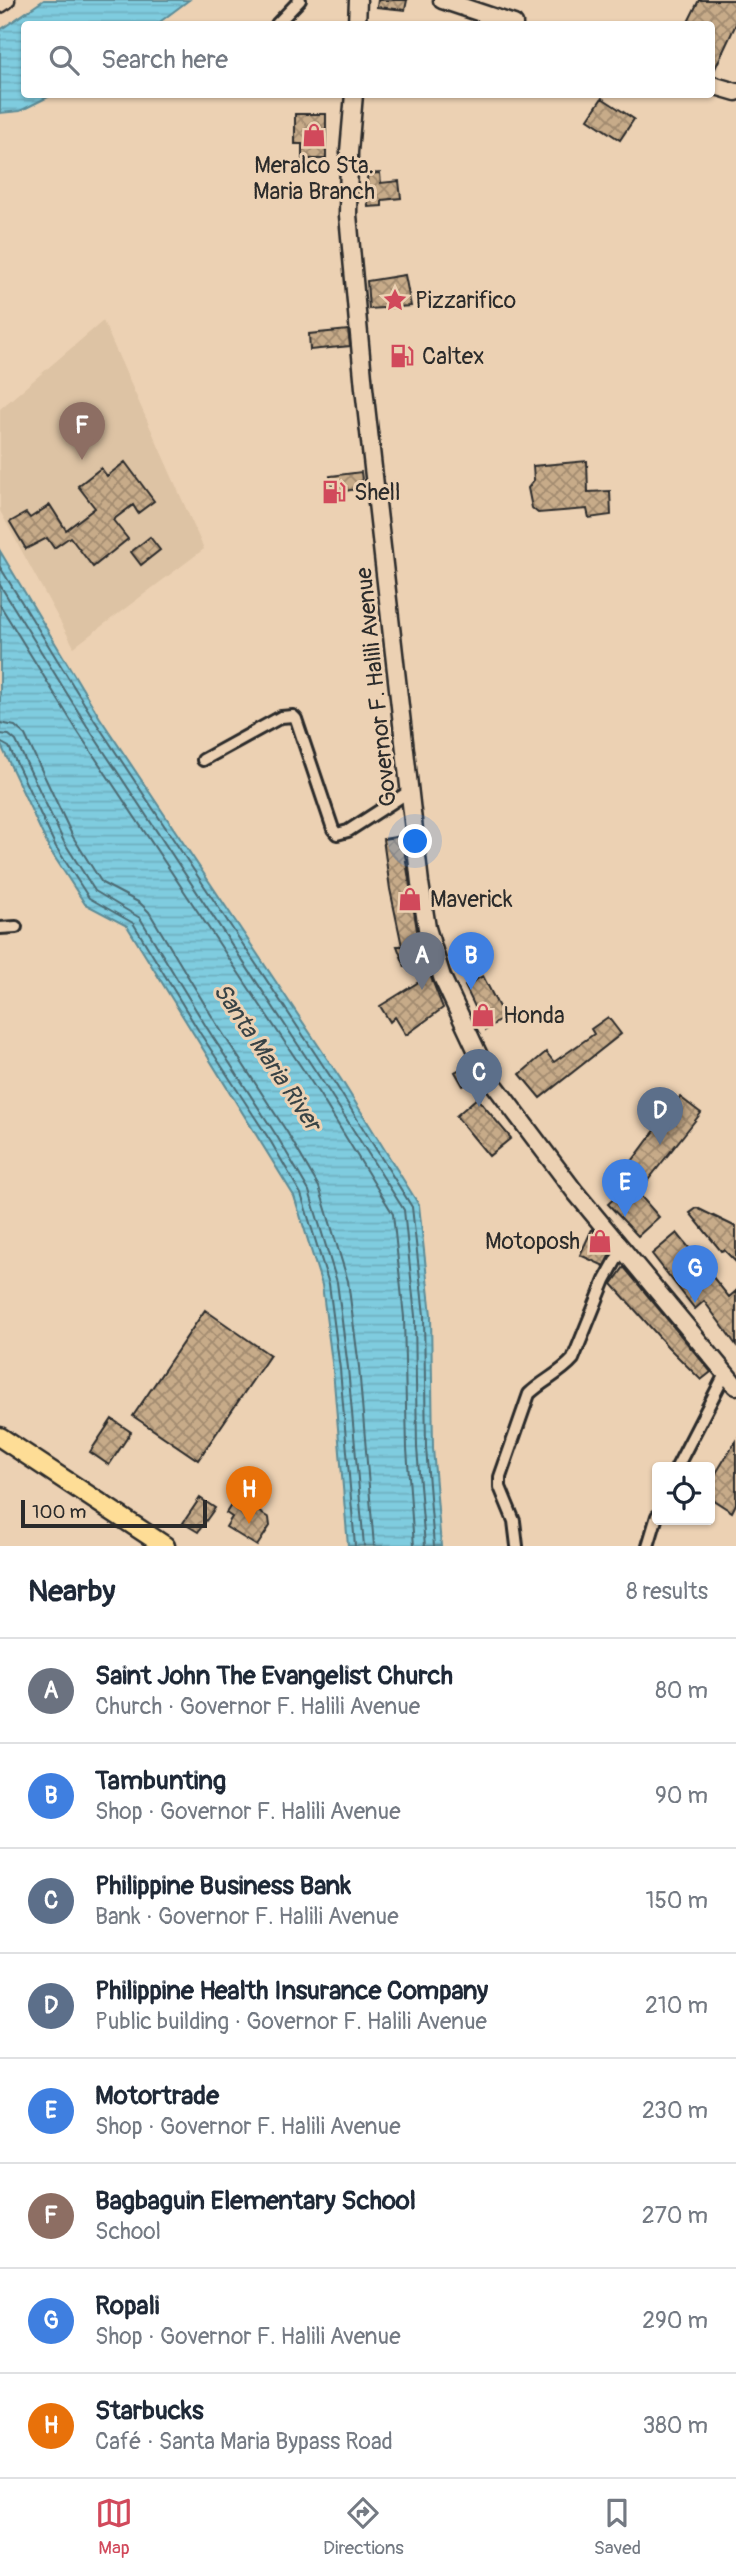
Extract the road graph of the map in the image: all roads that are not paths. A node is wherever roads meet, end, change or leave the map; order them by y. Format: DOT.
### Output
graph roads {
  1 [pos="6,0"];
  2 [pos="300,0"];
  3 [pos="358,0"];
  4 [pos="442,0"];
  5 [pos="0,4"];
  6 [pos="280,21"];
  7 [pos="357,21"];
  8 [pos="505,21"];
  9 [pos="715,86"];
  10 [pos="736,92"];
  11 [pos="354,98"];
  12 [pos="203,760"];
  13 [pos="410,791"];
  14 [pos="16,927"];
  15 [pos="0,928"];
  16 [pos="622,1249"];
  17 [pos="731,1380"];
  18 [pos="0,1437"];
  19 [pos="680,1462"];
  20 [pos="654,1525"];
  21 [pos="165,1546"];
  22 [pos="517,1546"];
  23 [pos="648,1546"];
  1 -- 5 [label="main road"];
  2 -- 6 [label="street"];
  3 -- 7 [label="main road"];
  4 -- 8 [label="main road"];
  9 -- 10 [label="main road"];
  11 -- 13 [label="main road, Governor F. Halili Avenue"];
  12 -- 13 [label="street"];
  13 -- 16 [label="main road, Governor F. Halili Avenue"];
  14 -- 15 [label="street"];
  16 -- 17 [label="main road, Governor F. Halili Avenue"];
  16 -- 22 [label="street"];
  17 -- 19 [label="street"];
  18 -- 21 [label="main road"];
  20 -- 23 [label="street"];
}
